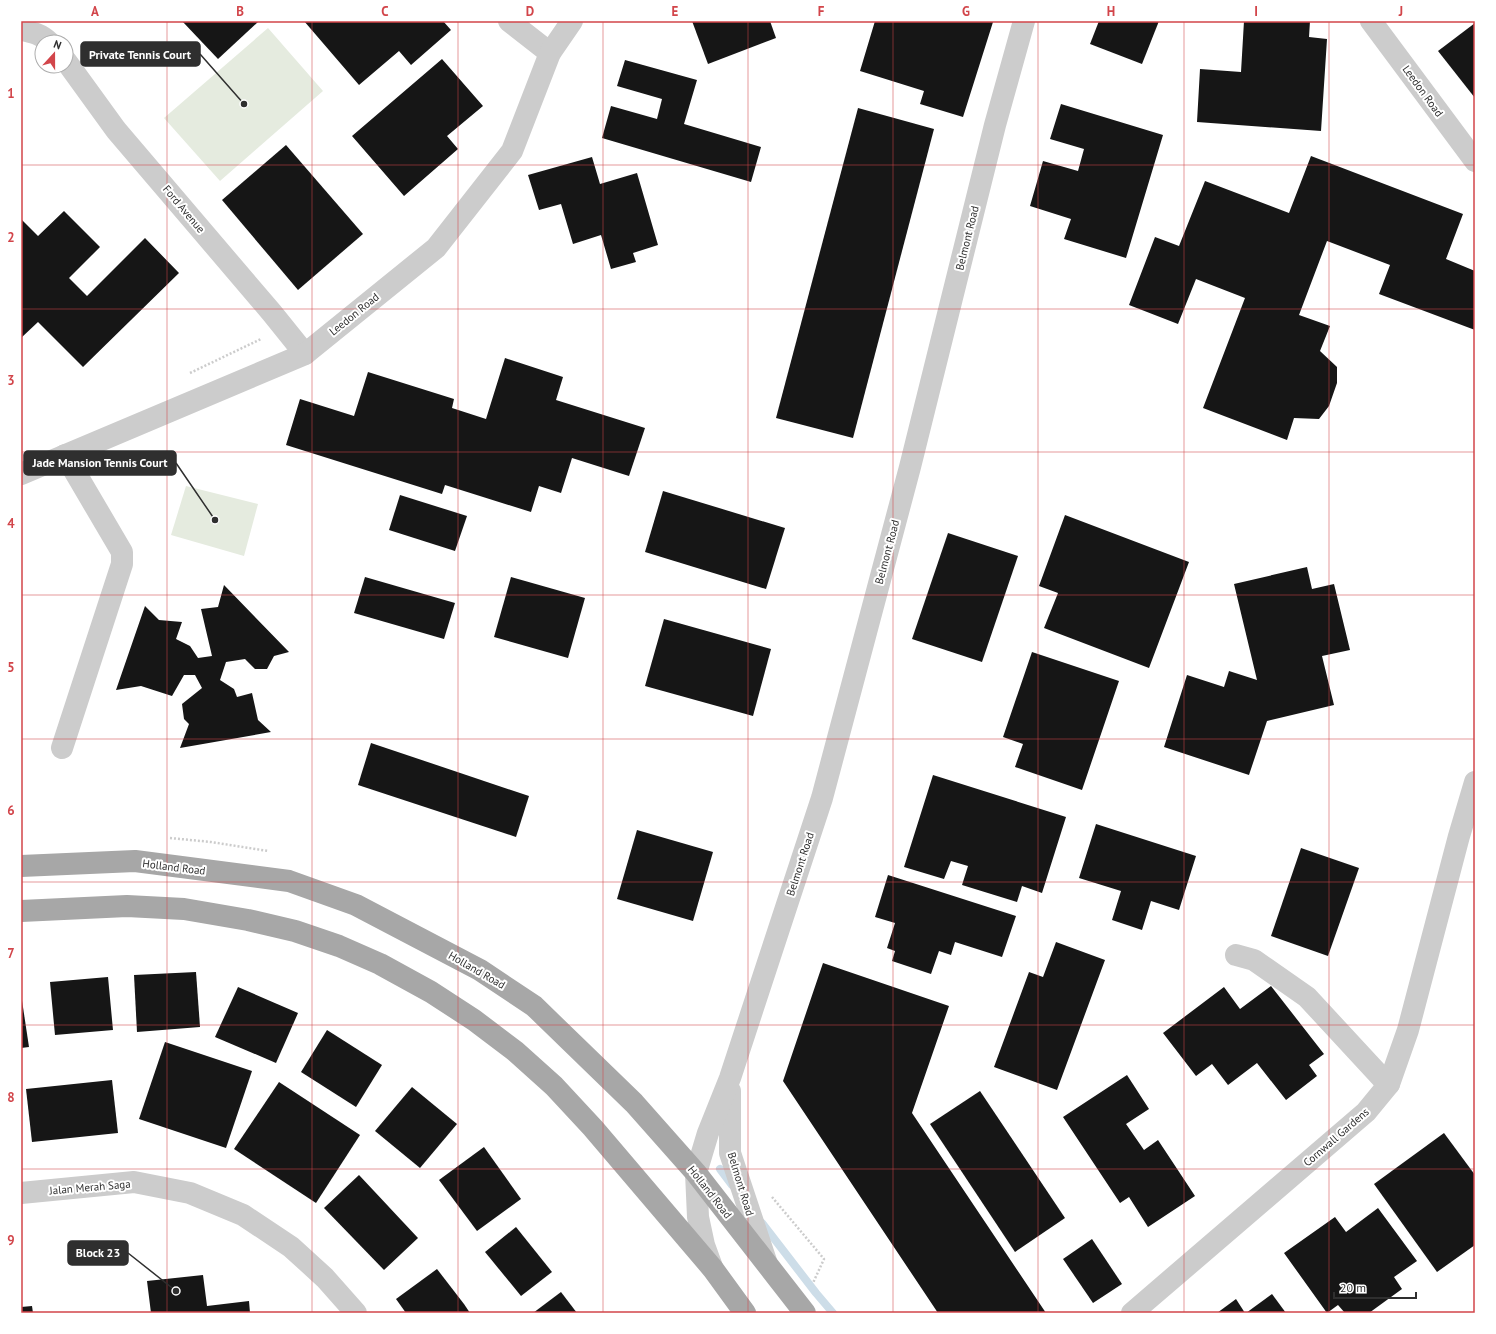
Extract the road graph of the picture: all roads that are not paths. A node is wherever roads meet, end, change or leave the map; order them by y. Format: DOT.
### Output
graph roads {
  1 [pos="509,21"];
  2 [pos="572,21"];
  3 [pos="1024,21"];
  4 [pos="1371,21"];
  5 [pos="21,30"];
  6 [pos="38,34"];
  7 [pos="550,53"];
  8 [pos="74,72"];
  9 [pos="1475,161"];
  10 [pos="305,354"];
  11 [pos="66,455"];
  12 [pos="21,474"];
  13 [pos="62,748"];
  14 [pos="1475,782"];
  15 [pos="21,866"];
  16 [pos="21,911"];
  17 [pos="1236,955"];
  18 [pos="730,1078"];
  19 [pos="1389,1084"];
  20 [pos="696,1173"];
  21 [pos="21,1193"];
  22 [pos="767,1264"];
  23 [pos="713,1269"];
  24 [pos="356,1313"];
  25 [pos="745,1313"];
  26 [pos="805,1313"];
  27 [pos="1132,1313"];
  1 -- 7 [label="street"];
  2 -- 7 [label="street, Leedon Road"];
  3 -- 18 [label="street, Belmont Road"];
  4 -- 9 [label="street, Leedon Road"];
  5 -- 6 [label="street"];
  7 -- 10 [label="street, Leedon Road"];
  8 -- 10 [label="street, Ford Avenue"];
  10 -- 11 [label="street, Leedon Road"];
  11 -- 12 [label="street, Leedon Road"];
  11 -- 13 [label="street"];
  14 -- 19 [label="street, Cornwall Gardens"];
  15 -- 20 [label="main road, Holland Road"];
  16 -- 23 [label="main road"];
  17 -- 19 [label="street"];
  18 -- 20 [label="street, Belmont Road"];
  18 -- 22 [label="street, Belmont Road"];
  19 -- 27 [label="street, Cornwall Gardens"];
  20 -- 22 [label="main road, Holland Road"];
  20 -- 23 [label="street, Belmont Road"];
  21 -- 24 [label="street, Jalan Merah Saga"];
  22 -- 26 [label="main road, Holland Road"];
  23 -- 25 [label="main road"];
}
